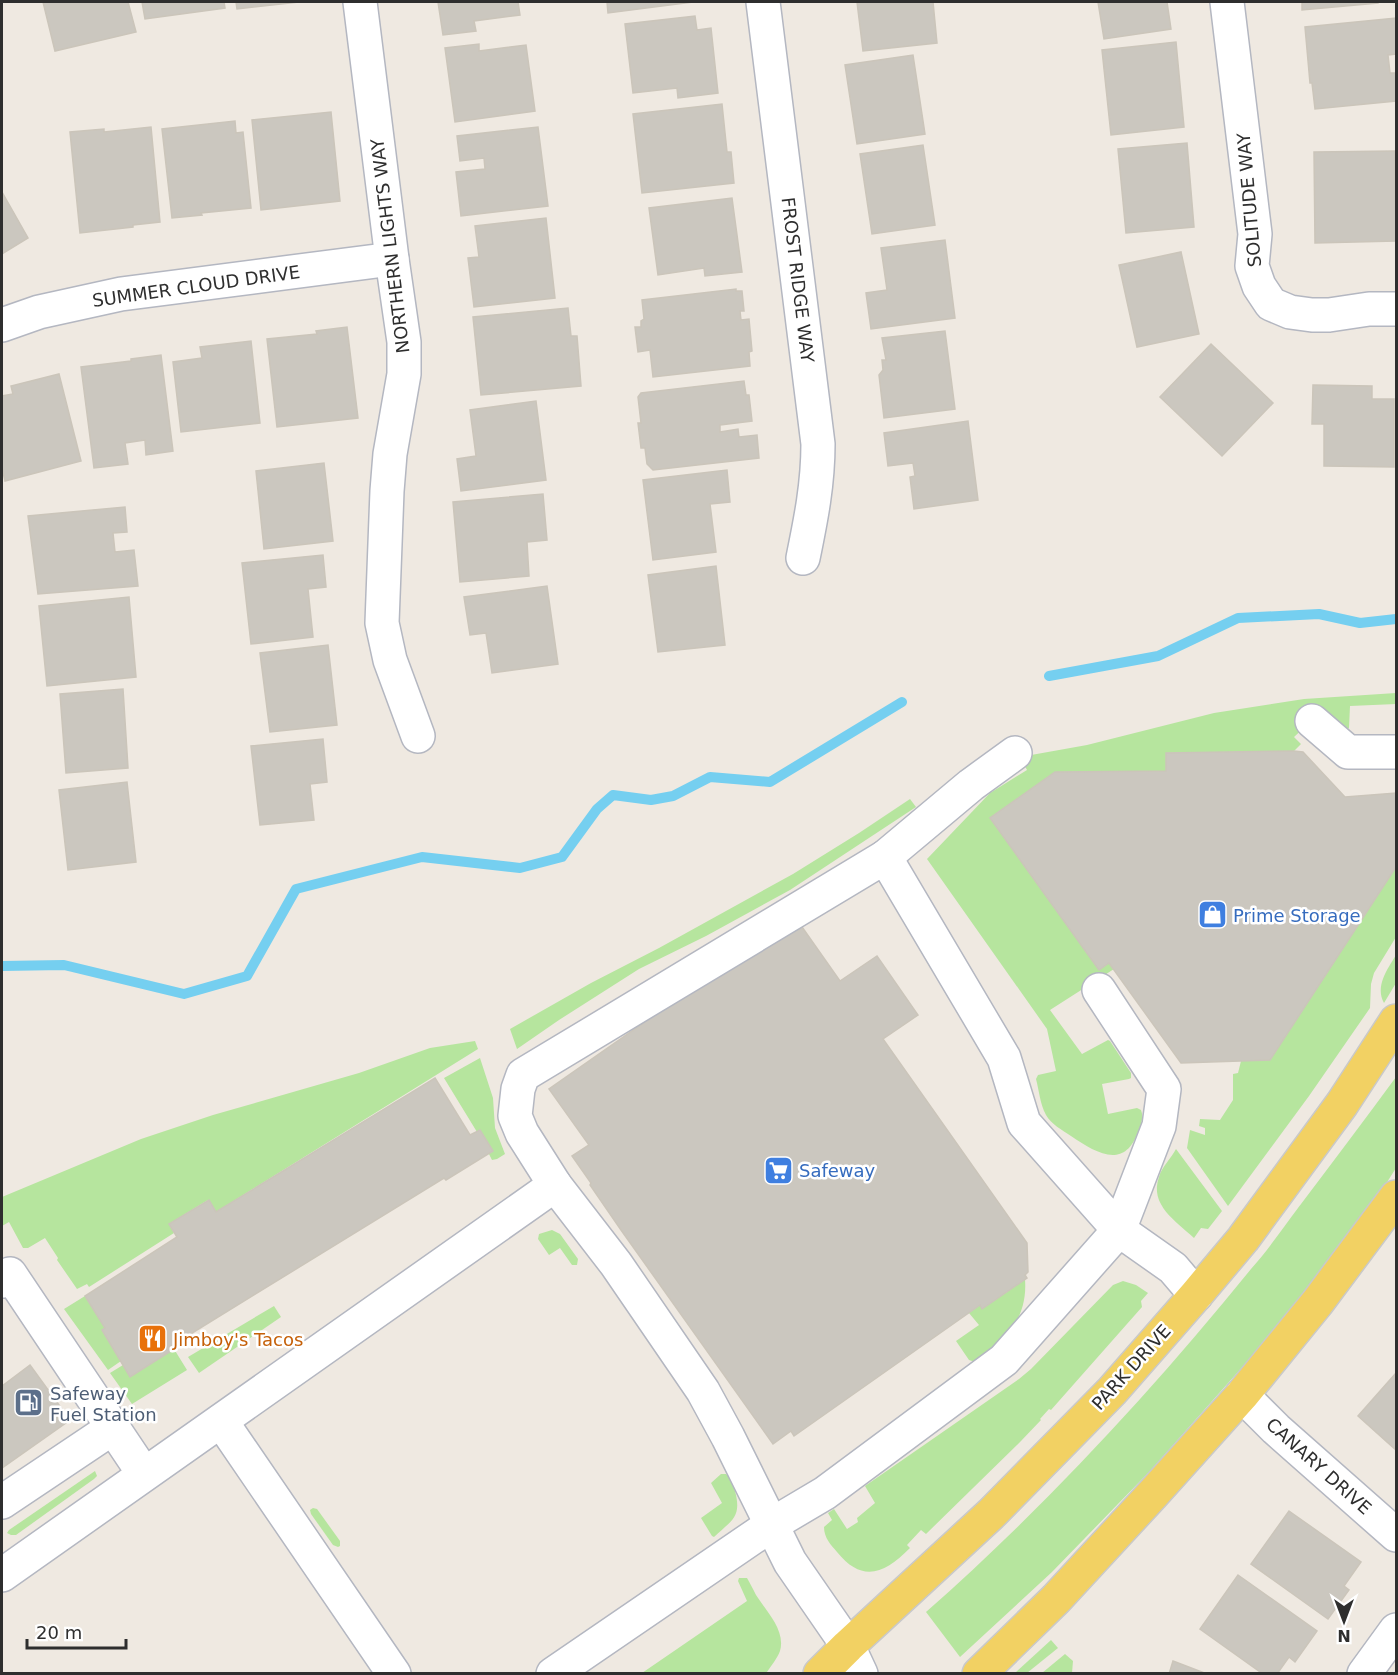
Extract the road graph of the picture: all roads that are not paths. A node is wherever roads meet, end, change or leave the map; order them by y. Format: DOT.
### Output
graph roads {
  1 [pos="360,2"];
  2 [pos="763,2"];
  3 [pos="1227,2"];
  4 [pos="392,259"];
  5 [pos="1396,309"];
  6 [pos="2,325"];
  7 [pos="803,558"];
  8 [pos="1312,721"];
  9 [pos="418,736"];
  10 [pos="1396,752"];
  11 [pos="1015,753"];
  12 [pos="885,857"];
  13 [pos="1099,990"];
  14 [pos="1396,1021"];
  15 [pos="555,1185"];
  16 [pos="1396,1197"];
  17 [pos="1119,1230"];
  18 [pos="2,1281"];
  19 [pos="1196,1295"];
  20 [pos="1242,1395"];
  21 [pos="221,1421"];
  22 [pos="114,1427"];
  23 [pos="144,1474"];
  24 [pos="2,1502"];
  25 [pos="771,1525"];
  26 [pos="1396,1535"];
  27 [pos="2,1575"];
  28 [pos="1396,1630"];
  29 [pos="854,1660"];
  30 [pos="394,1674"];
  31 [pos="553,1674"];
  32 [pos="820,1674"];
  33 [pos="979,1674"];
  34 [pos="1364,1674"];
  1 -- 4 [label="street, NORTHERN LIGHTS WAY"];
  2 -- 7 [label="street, FROST RIDGE WAY"];
  3 -- 5 [label="street, SOLITUDE WAY"];
  4 -- 6 [label="street, SUMMER CLOUD DRIVE"];
  4 -- 9 [label="street, NORTHERN LIGHTS WAY"];
  8 -- 10 [label="street"];
  11 -- 12 [label="street"];
  12 -- 15 [label="street"];
  12 -- 17 [label="street"];
  13 -- 17 [label="street"];
  14 -- 19 [label="main road, PARK DRIVE"];
  15 -- 21 [label="street"];
  15 -- 25 [label="street"];
  16 -- 20 [label="main road"];
  17 -- 19 [label="street"];
  17 -- 25 [label="street"];
  18 -- 22 [label="street"];
  19 -- 29 [label="main road, PARK DRIVE"];
  20 -- 26 [label="street, CANARY DRIVE"];
  20 -- 33 [label="main road"];
  21 -- 23 [label="street"];
  21 -- 30 [label="street"];
  22 -- 23 [label="street"];
  22 -- 24 [label="street"];
  23 -- 27 [label="street"];
  25 -- 29 [label="street"];
  25 -- 31 [label="street"];
  28 -- 34 [label="street"];
  29 -- 32 [label="main road, PARK DRIVE"];
}
